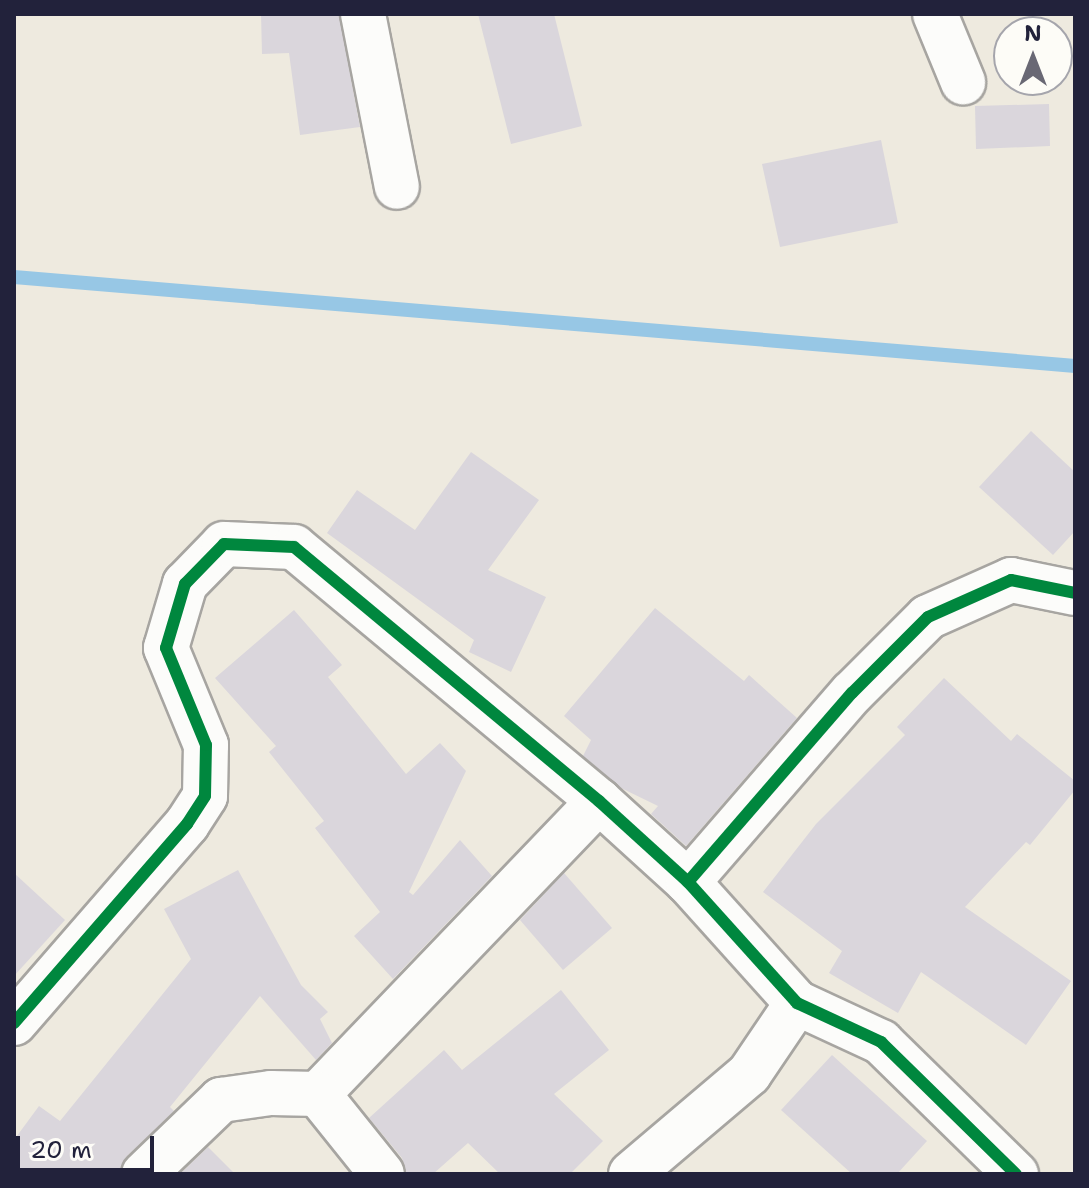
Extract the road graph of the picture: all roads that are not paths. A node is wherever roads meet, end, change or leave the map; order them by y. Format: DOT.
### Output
graph roads {
  1 [pos="363,14"];
  2 [pos="935,14"];
  3 [pos="963,82"];
  4 [pos="397,187"];
  5 [pos="1075,593"];
  6 [pos="599,801"];
  7 [pos="688,882"];
  8 [pos="797,1003"];
  9 [pos="14,1023"];
  10 [pos="318,1094"];
  11 [pos="144,1174"];
  12 [pos="382,1174"];
  13 [pos="631,1174"];
  14 [pos="1016,1174"];
  1 -- 4 [label="street"];
  2 -- 3 [label="street"];
  5 -- 7 [label="street"];
  6 -- 7 [label="street"];
  6 -- 9 [label="street"];
  6 -- 10 [label="street"];
  7 -- 8 [label="street"];
  8 -- 13 [label="street"];
  8 -- 14 [label="street"];
  10 -- 11 [label="street"];
  10 -- 12 [label="street"];
}
